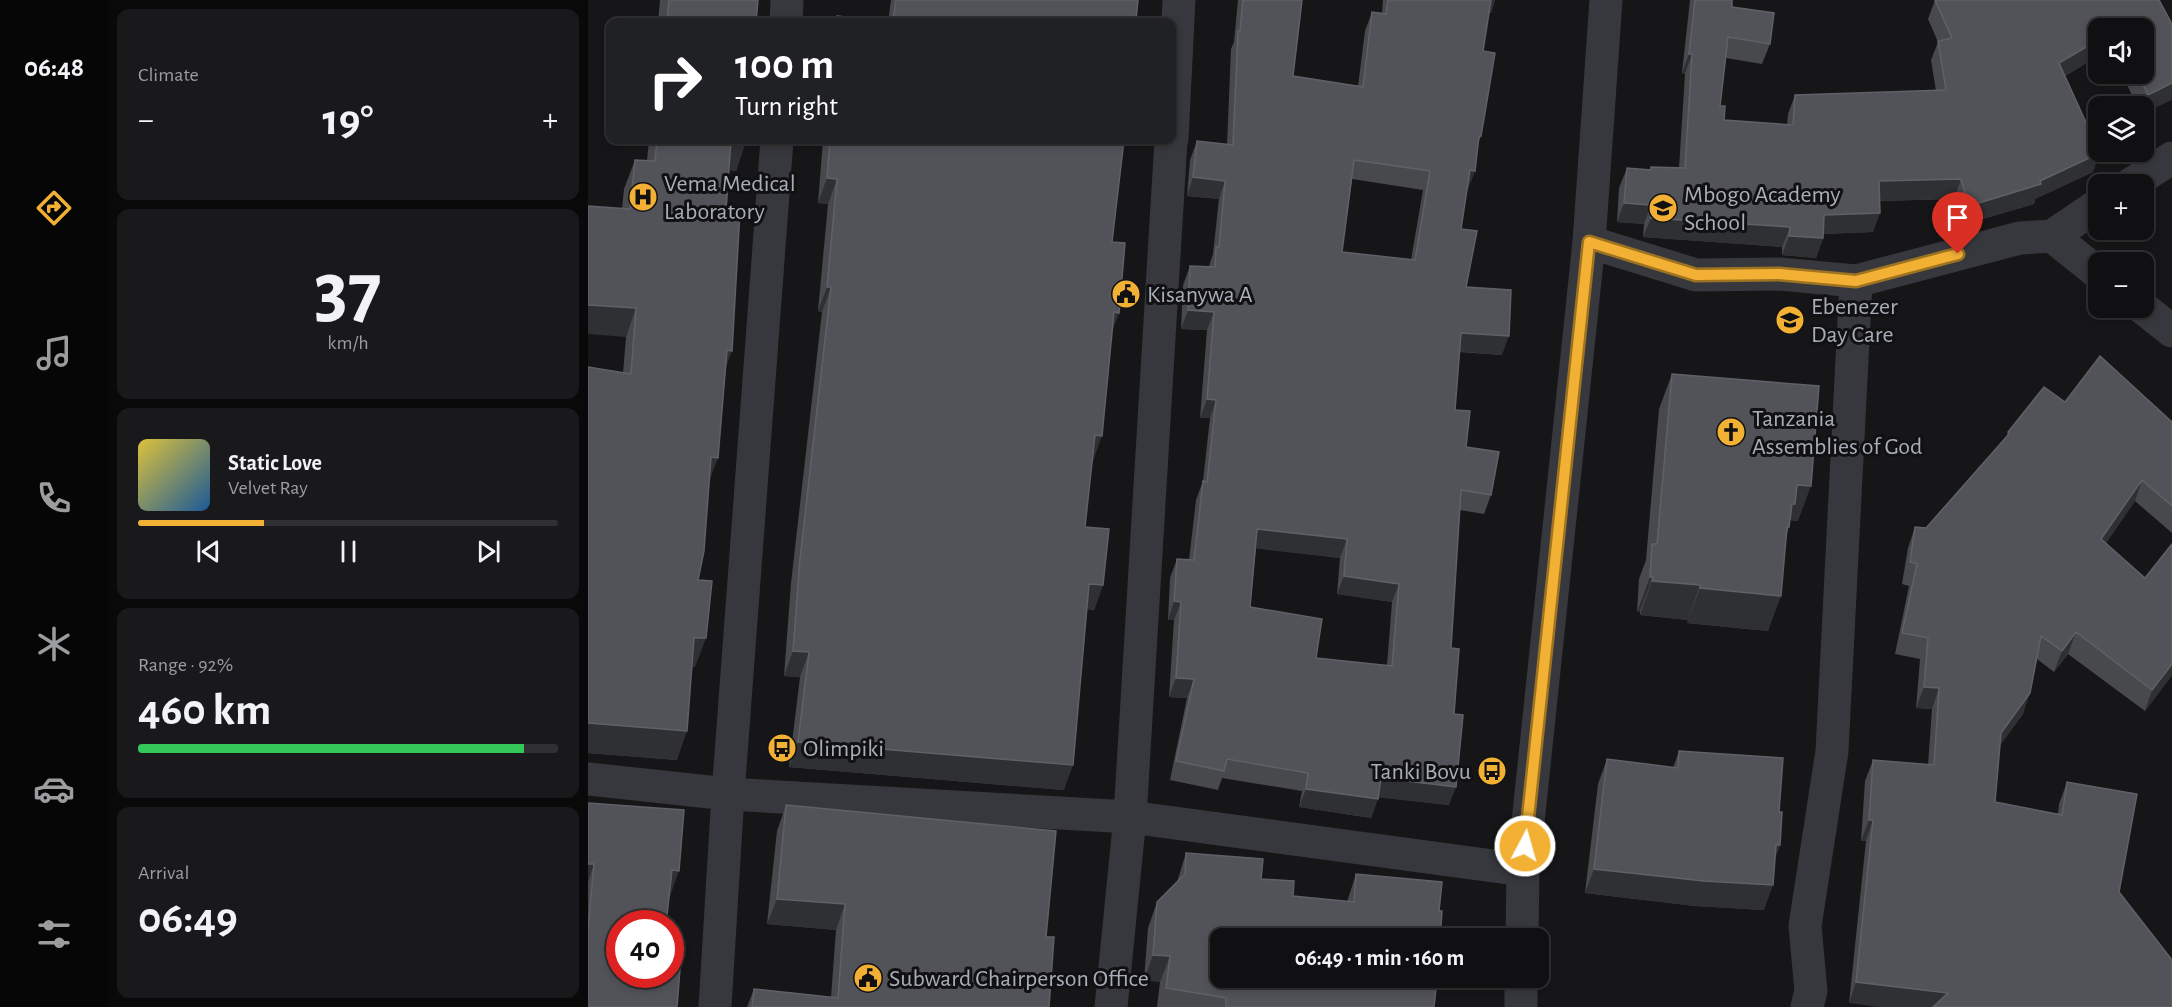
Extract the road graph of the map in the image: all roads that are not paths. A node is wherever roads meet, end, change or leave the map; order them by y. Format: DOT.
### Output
graph roads {
  1 [pos="787,0"];
  2 [pos="1179,0"];
  3 [pos="1606,0"];
  4 [pos="786,18"];
  5 [pos="1176,60"];
  6 [pos="777,144"];
  7 [pos="1172,144"];
  8 [pos="2172,158"];
  9 [pos="2147,174"];
  10 [pos="2088,212"];
  11 [pos="2052,236"];
  12 [pos="1589,242"];
  13 [pos="2088,265"];
  14 [pos="1856,281"];
  15 [pos="2154,317"];
  16 [pos="2172,331"];
  17 [pos="588,779"];
  18 [pos="728,794"];
  19 [pos="1130,817"];
  20 [pos="1523,870"];
  21 [pos="1522,928"];
  22 [pos="1521,988"];
  23 [pos="1812,1002"];
  24 [pos="715,1007"];
  25 [pos="1111,1007"];
  26 [pos="1521,1007"];
  1 -- 4 [label="street"];
  2 -- 5 [label="street"];
  3 -- 12 [label="street"];
  6 -- 18 [label="street"];
  7 -- 19 [label="street"];
  8 -- 9 [label="street"];
  10 -- 11 [label="street"];
  11 -- 13 [label="street"];
  11 -- 14 [label="street"];
  12 -- 14 [label="street"];
  12 -- 20 [label="street"];
  14 -- 23 [label="street"];
  15 -- 16 [label="street"];
  17 -- 18 [label="street"];
  18 -- 19 [label="street"];
  18 -- 24 [label="street"];
  19 -- 20 [label="street"];
  19 -- 25 [label="street"];
  20 -- 21 [label="street"];
  22 -- 26 [label="street"];
}
